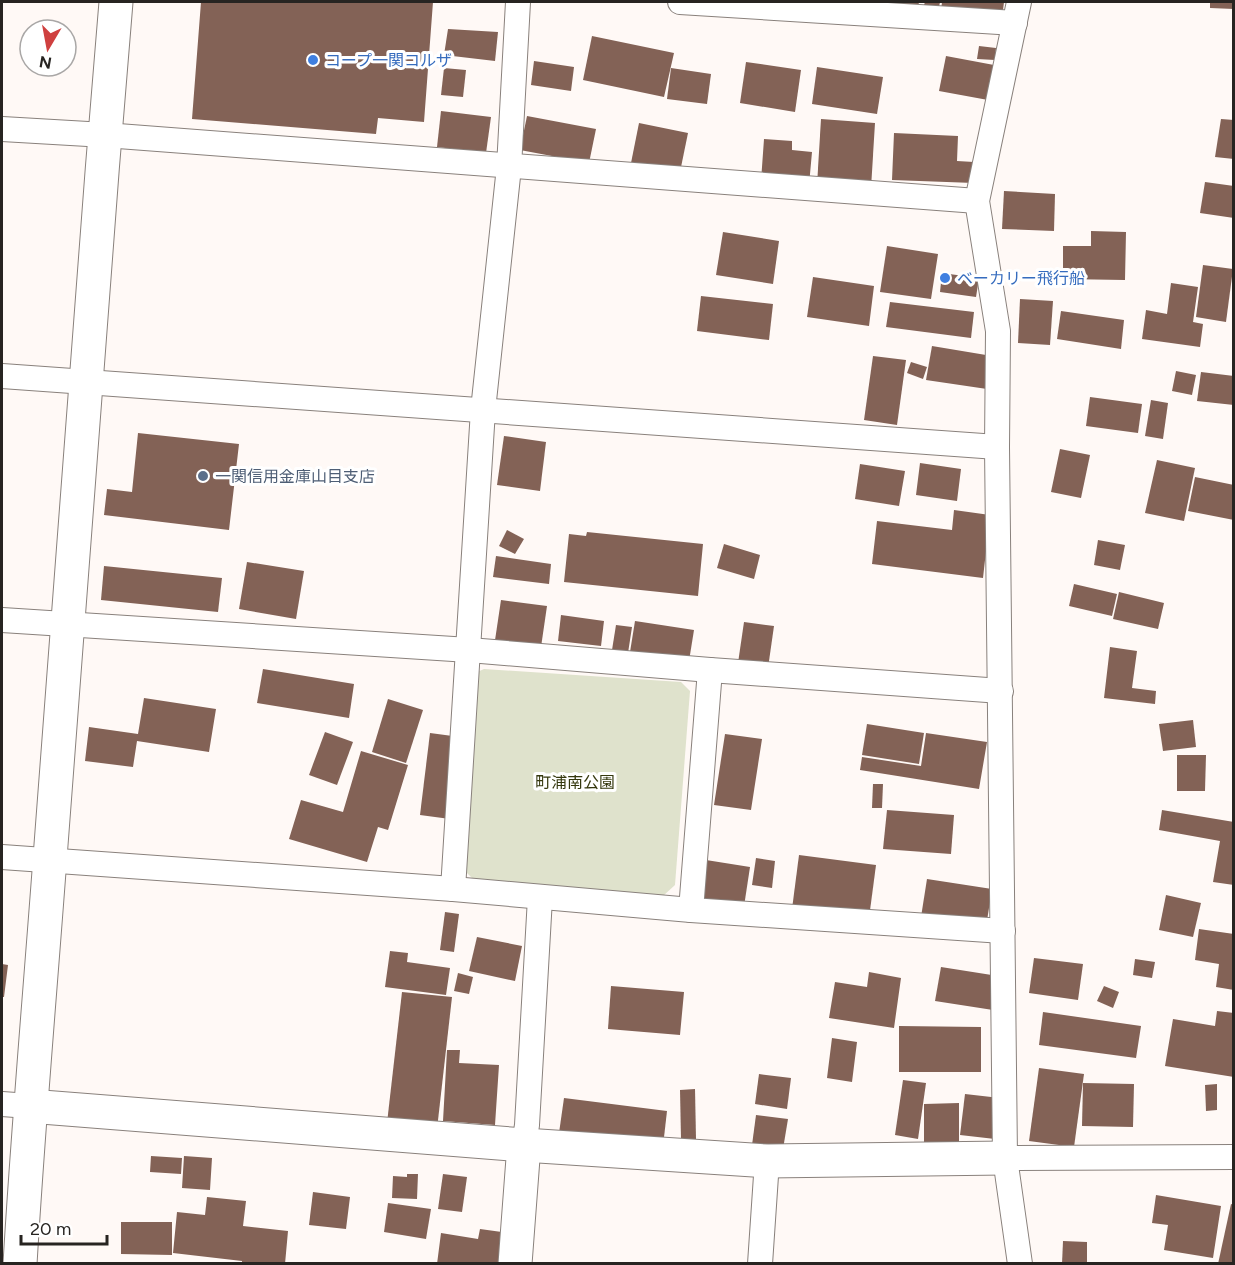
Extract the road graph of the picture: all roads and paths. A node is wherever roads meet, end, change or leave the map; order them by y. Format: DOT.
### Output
graph roads {
  1 [pos="116,2"];
  2 [pos="519,2"];
  3 [pos="680,2"];
  4 [pos="1017,12"];
  5 [pos="2,129"];
  6 [pos="105,135"];
  7 [pos="509,167"];
  8 [pos="977,201"];
  9 [pos="2,376"];
  10 [pos="84,383"];
  11 [pos="483,410"];
  12 [pos="997,447"];
  13 [pos="2,620"];
  14 [pos="66,625"];
  15 [pos="469,650"];
  16 [pos="710,670"];
  17 [pos="1001,691"];
  18 [pos="2,857"];
  19 [pos="50,861"];
  20 [pos="453,889"];
  21 [pos="540,898"];
  22 [pos="691,910"];
  23 [pos="1003,931"];
  24 [pos="15,1105"];
  25 [pos="524,1145"];
  26 [pos="1233,1157"];
  27 [pos="1005,1158"];
  28 [pos="767,1161"];
  29 [pos="20,1263"];
  30 [pos="515,1263"];
  31 [pos="760,1263"];
  32 [pos="1020,1263"];
  1 -- 6 [label="street"];
  2 -- 7 [label="street"];
  3 -- 4 [label="street"];
  4 -- 8 [label="street"];
  5 -- 6 [label="street"];
  6 -- 7 [label="street"];
  6 -- 10 [label="street"];
  7 -- 8 [label="street"];
  7 -- 11 [label="street"];
  8 -- 12 [label="street"];
  9 -- 10 [label="street"];
  10 -- 11 [label="street"];
  10 -- 14 [label="street"];
  11 -- 12 [label="street"];
  11 -- 15 [label="street"];
  12 -- 17 [label="street"];
  13 -- 14 [label="street"];
  14 -- 15 [label="street"];
  14 -- 19 [label="street"];
  15 -- 16 [label="street"];
  15 -- 20 [label="street"];
  16 -- 17 [label="street"];
  16 -- 22 [label="street"];
  17 -- 23 [label="street"];
  18 -- 19 [label="street"];
  19 -- 20 [label="street"];
  19 -- 24 [label="street"];
  20 -- 21 [label="street"];
  21 -- 22 [label="street"];
  21 -- 25 [label="street"];
  22 -- 23 [label="street"];
  23 -- 27 [label="street"];
  24 -- 25 [label="street"];
  24 -- 29 [label="street"];
  25 -- 28 [label="street"];
  25 -- 30 [label="street"];
  26 -- 27 [label="street"];
  27 -- 28 [label="street"];
  27 -- 32 [label="street"];
  28 -- 31 [label="street"];
}
